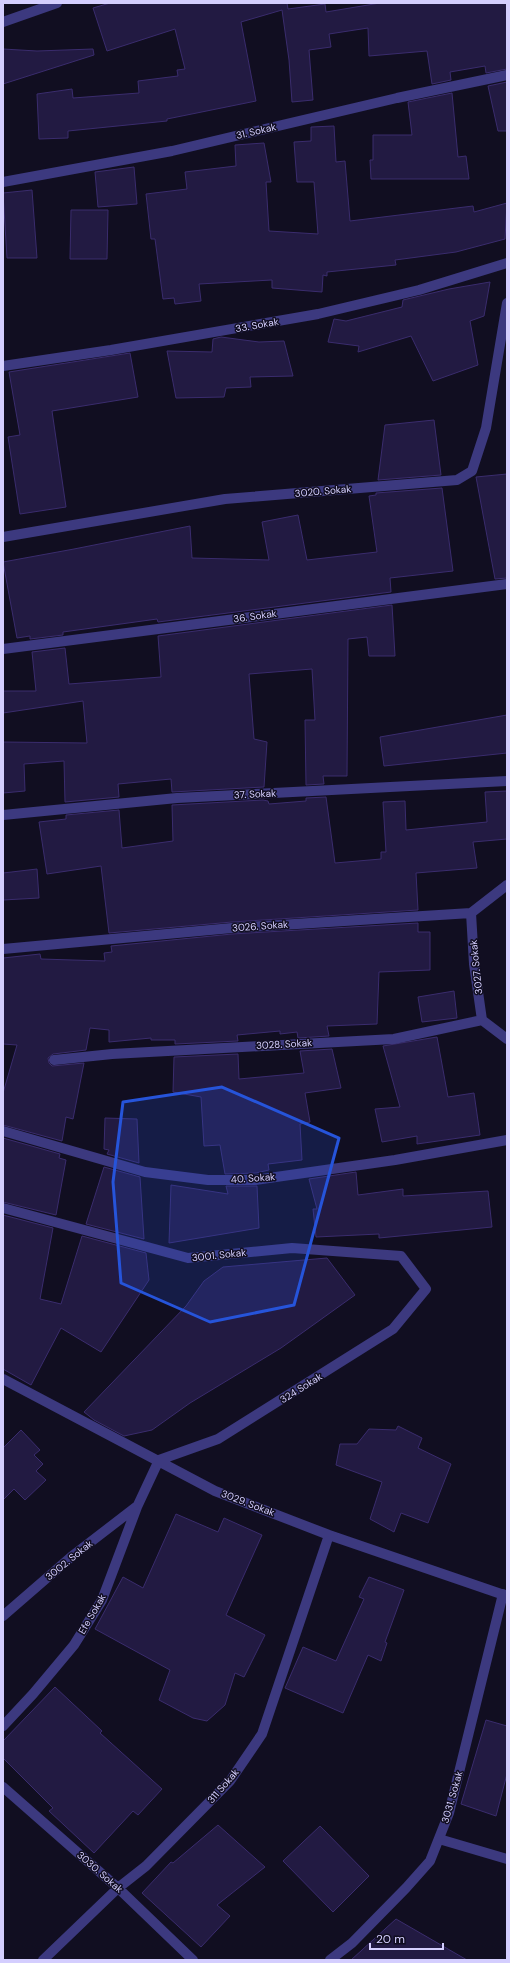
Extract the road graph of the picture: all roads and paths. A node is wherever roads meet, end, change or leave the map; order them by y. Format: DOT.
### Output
graph roads {
  1 [pos="57,3"];
  2 [pos="3,22"];
  3 [pos="507,75"];
  4 [pos="3,182"];
  5 [pos="507,263"];
  6 [pos="507,303"];
  7 [pos="3,366"];
  8 [pos="3,537"];
  9 [pos="507,584"];
  10 [pos="3,650"];
  11 [pos="507,780"];
  12 [pos="3,815"];
  13 [pos="507,885"];
  14 [pos="471,913"];
  15 [pos="3,949"];
  16 [pos="482,1020"];
  17 [pos="507,1038"];
  18 [pos="54,1060"];
  19 [pos="3,1131"];
  20 [pos="507,1140"];
  21 [pos="3,1208"];
  22 [pos="426,1289"];
  23 [pos="3,1379"];
  24 [pos="159,1460"];
  25 [pos="137,1507"];
  26 [pos="329,1535"];
  27 [pos="505,1595"];
  28 [pos="3,1616"];
  29 [pos="3,1726"];
  30 [pos="3,1788"];
  31 [pos="439,1839"];
  32 [pos="507,1859"];
  33 [pos="118,1888"];
  34 [pos="43,1960"];
  35 [pos="193,1960"];
  36 [pos="330,1960"];
  1 -- 2 [label="street"];
  3 -- 4 [label="street, 31. Sokak"];
  5 -- 7 [label="street, 33. Sokak"];
  6 -- 8 [label="street, 3020. Sokak"];
  9 -- 10 [label="street, 36. Sokak"];
  11 -- 12 [label="street, 37. Sokak"];
  13 -- 14 [label="street"];
  14 -- 15 [label="street, 3026. Sokak"];
  14 -- 16 [label="street, 3027. Sokak"];
  16 -- 17 [label="street"];
  16 -- 18 [label="street, 3028. Sokak"];
  19 -- 20 [label="street, 40. Sokak"];
  21 -- 22 [label="street, 3001. Sokak"];
  22 -- 24 [label="street, 324 Sokak"];
  23 -- 24 [label="street, 3029. Sokak"];
  24 -- 25 [label="street, Efe Sokak"];
  24 -- 26 [label="street, 3029. Sokak"];
  25 -- 28 [label="street, 3002. Sokak"];
  25 -- 29 [label="street, Efe Sokak"];
  26 -- 27 [label="street, 3029. Sokak"];
  26 -- 33 [label="street, 311 Sokak"];
  27 -- 31 [label="street, 3031. Sokak"];
  30 -- 33 [label="street, 3030. Sokak"];
  31 -- 32 [label="street"];
  31 -- 36 [label="street, 3031. Sokak"];
  33 -- 34 [label="street, 311 Sokak"];
  33 -- 35 [label="street, 3030. Sokak"];
}
